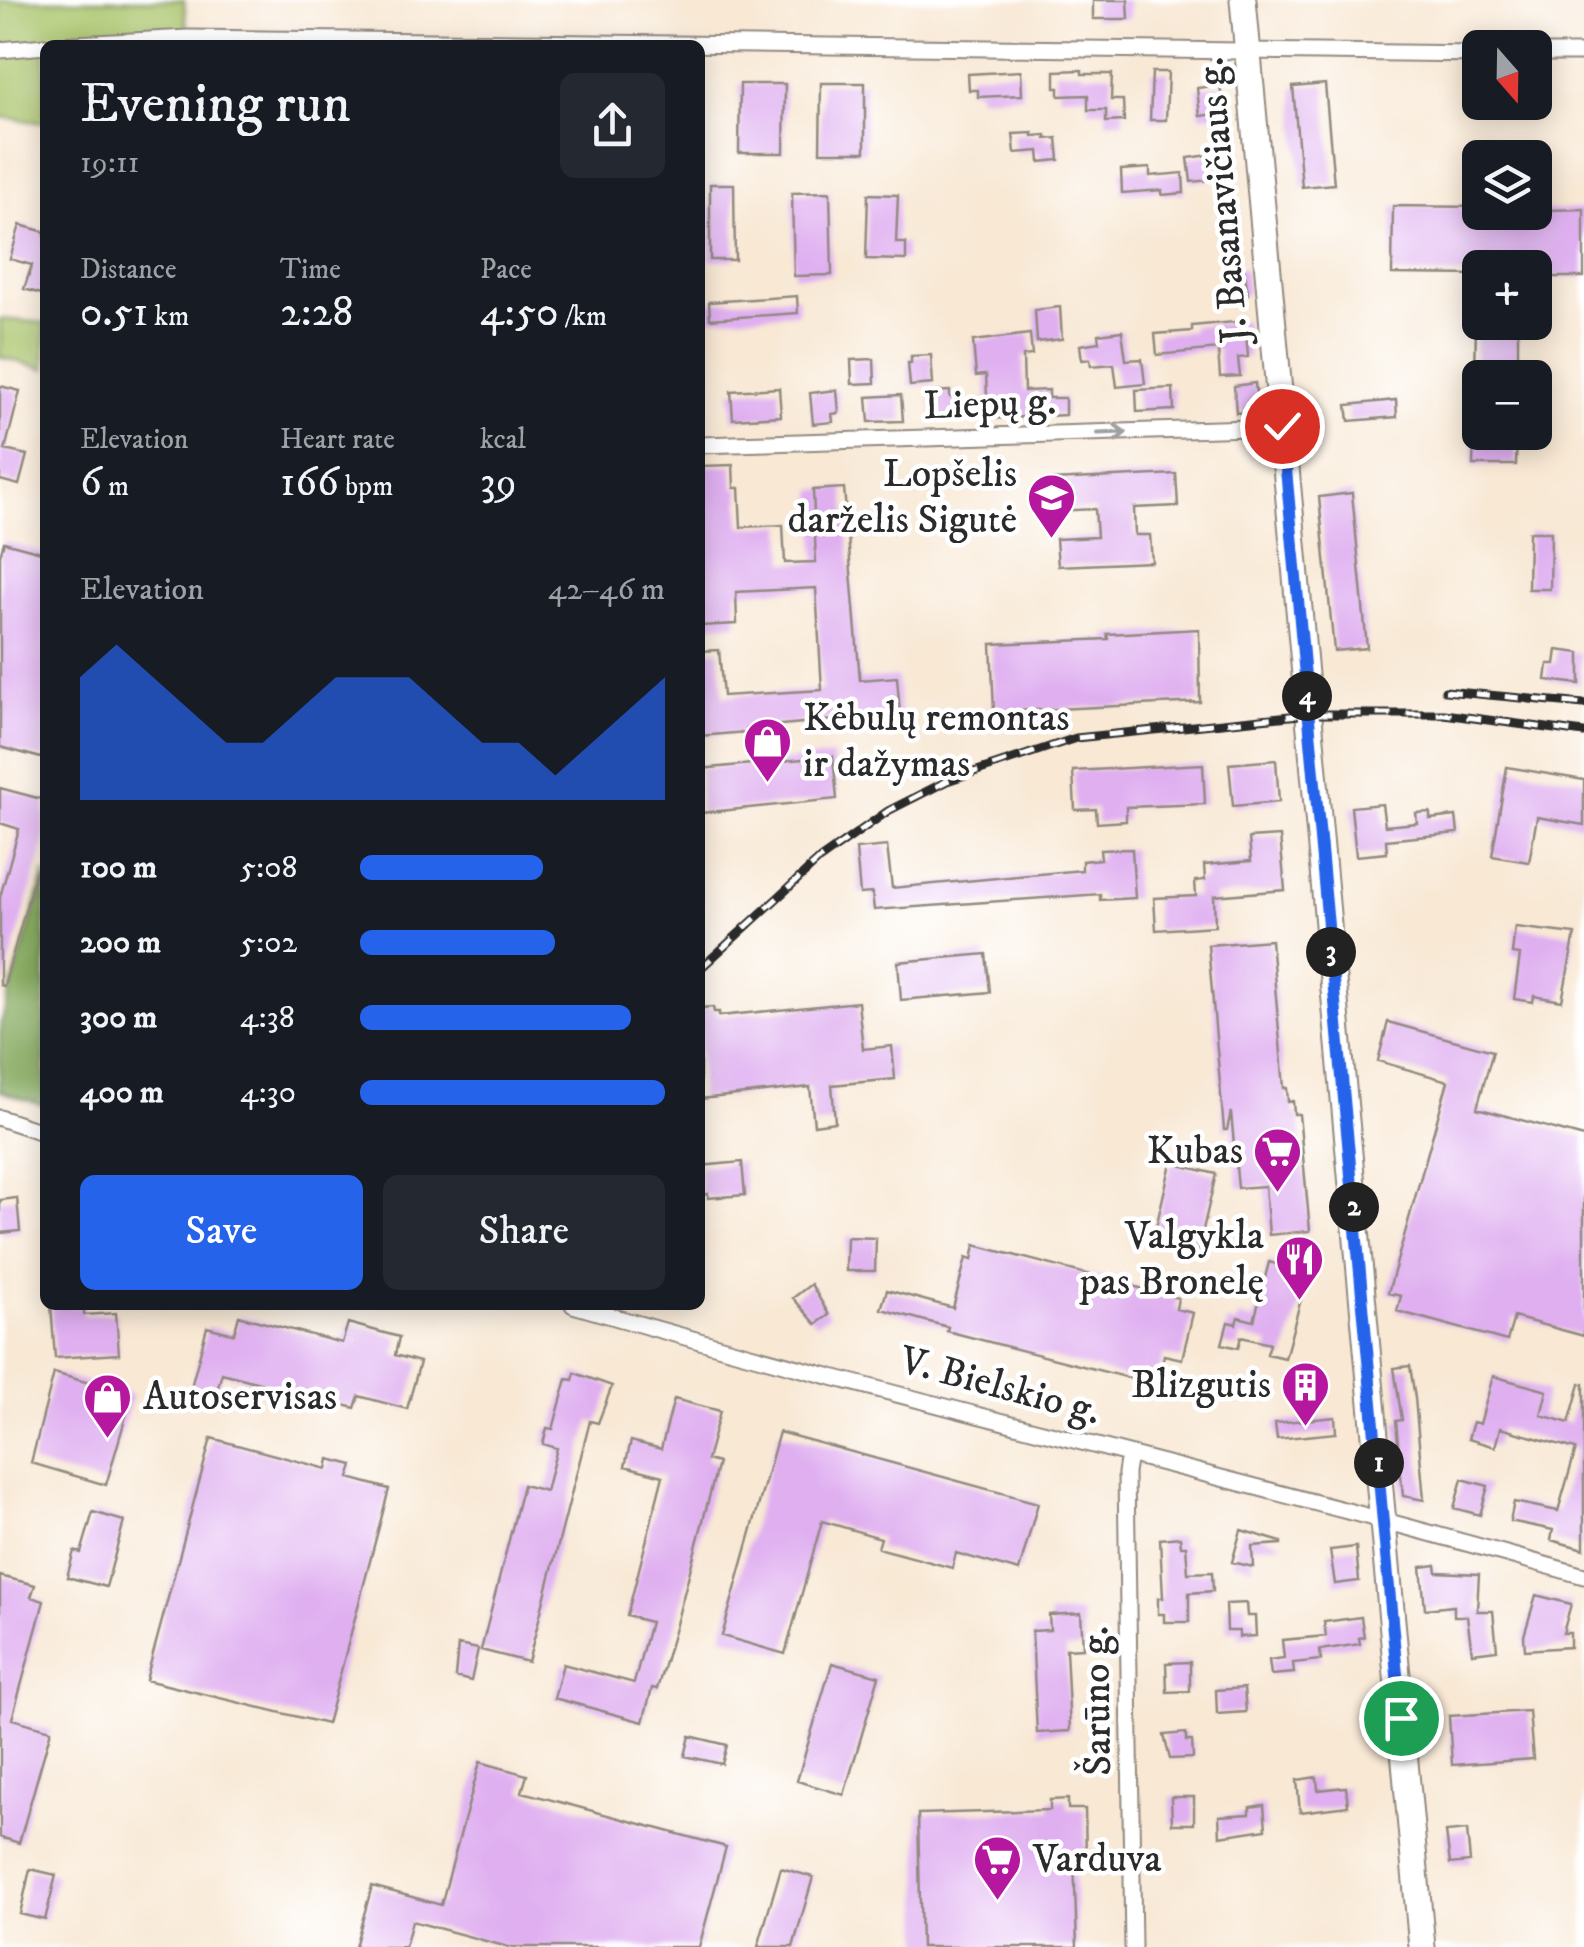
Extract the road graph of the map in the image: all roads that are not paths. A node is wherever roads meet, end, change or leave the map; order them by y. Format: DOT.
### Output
graph roads {
  1 [pos="1243,0"];
  2 [pos="40,46"];
  3 [pos="705,46"];
  4 [pos="1247,49"];
  5 [pos="0,50"];
  6 [pos="1462,54"];
  7 [pos="1552,54"];
  8 [pos="1584,54"];
  9 [pos="1282,426"];
  10 [pos="705,445"];
  11 [pos="0,1118"];
  12 [pos="40,1131"];
  13 [pos="593,1310"];
  14 [pos="1130,1455"];
  15 [pos="1384,1519"];
  16 [pos="1584,1576"];
  17 [pos="1133,1947"];
  18 [pos="1422,1947"];
  1 -- 4 [label="main road, J. Basanavičiaus g."];
  2 -- 5 [label="street"];
  3 -- 4 [label="street"];
  4 -- 6 [label="street"];
  4 -- 9 [label="main road, J. Basanavičiaus g."];
  7 -- 8 [label="street"];
  10 -- 9 [label="street, Liepų g., one-way"];
  9 -- 15 [label="main road, J. Basanavičiaus g."];
  11 -- 12 [label="street"];
  13 -- 14 [label="street, V. Bielskio g."];
  14 -- 15 [label="street, V. Bielskio g."];
  14 -- 17 [label="street, Šarūno g."];
  15 -- 16 [label="street, V. Bielskio g."];
  15 -- 18 [label="main road, J. Basanavičiaus g."];
}
